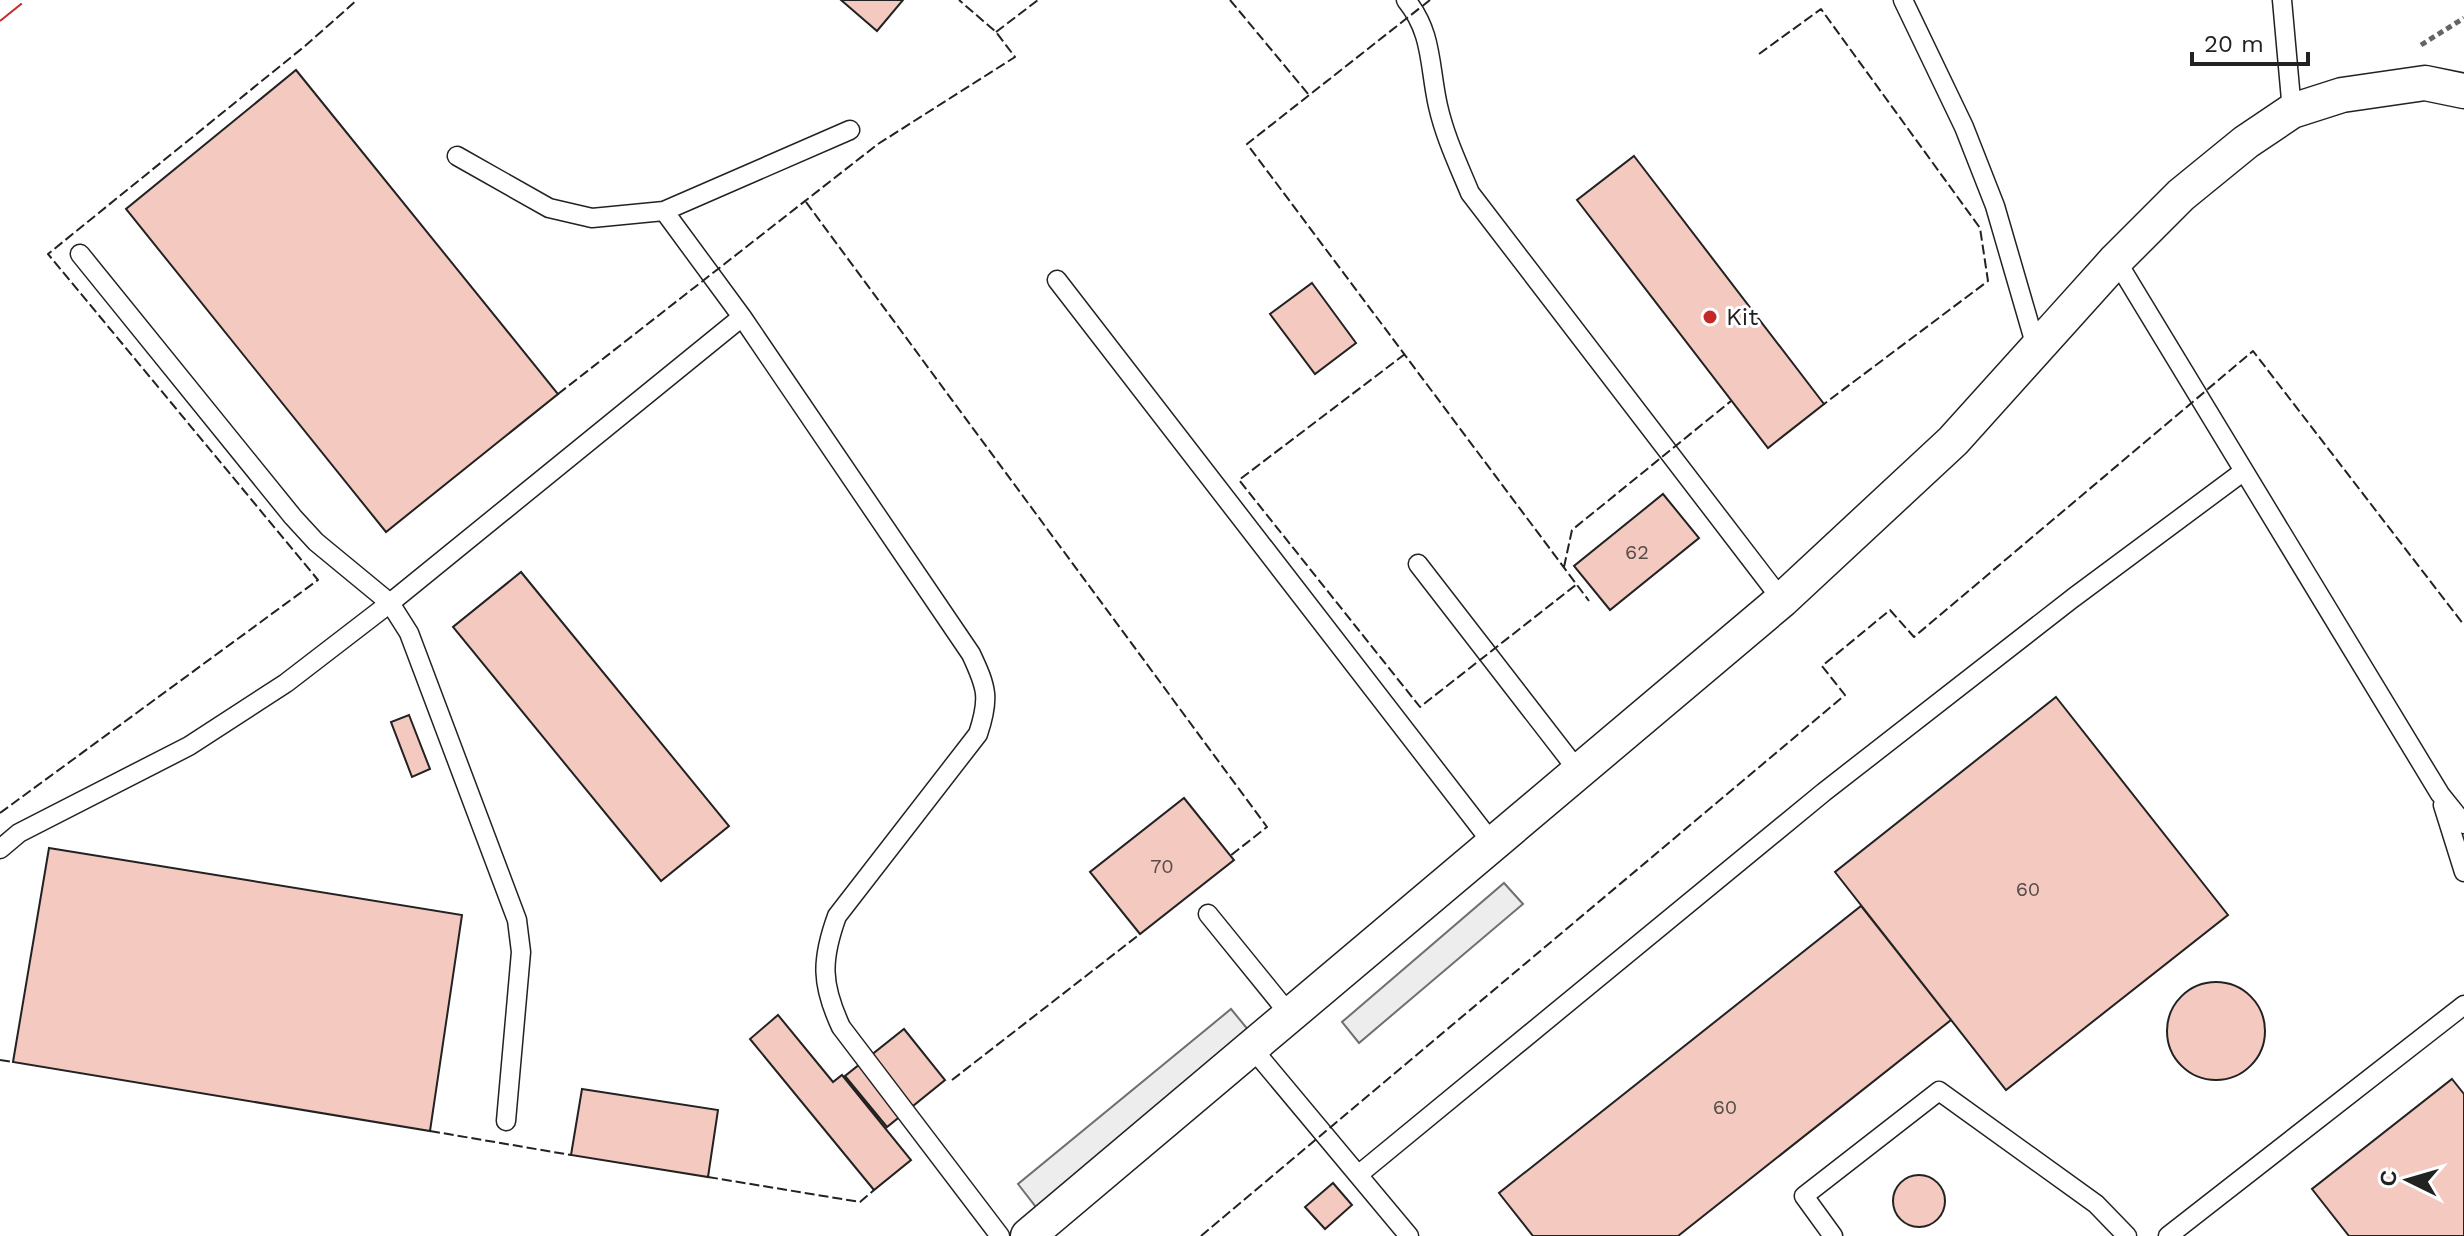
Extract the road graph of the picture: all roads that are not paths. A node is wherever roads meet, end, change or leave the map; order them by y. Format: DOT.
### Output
graph roads {
  1 [pos="1406,0"];
  2 [pos="1903,0"];
  3 [pos="2282,0"];
  4 [pos="2464,91"];
  5 [pos="2292,111"];
  6 [pos="850,130"];
  7 [pos="457,156"];
  8 [pos="664,211"];
  9 [pos="80,254"];
  10 [pos="2116,260"];
  11 [pos="1057,280"];
  12 [pos="742,317"];
  13 [pos="2036,347"];
  14 [pos="2244,471"];
  15 [pos="1418,564"];
  16 [pos="1782,600"];
  17 [pos="390,603"];
  18 [pos="1579,772"];
  19 [pos="2440,794"];
  20 [pos="2464,824"];
  21 [pos="1493,844"];
  22 [pos="0,849"];
  23 [pos="2464,872"];
  24 [pos="1208,914"];
  25 [pos="2464,1005"];
  26 [pos="1290,1015"];
  27 [pos="1252,1048"];
  28 [pos="506,1121"];
  29 [pos="1358,1175"];
  30 [pos="1000,1236"];
  31 [pos="1028,1236"];
  32 [pos="1409,1236"];
  33 [pos="1833,1236"];
  34 [pos="2127,1236"];
  35 [pos="2168,1236"];
  1 -- 16 [label="lane"];
  2 -- 13 [label="lane"];
  3 -- 5 [label="lane"];
  4 -- 5 [label="street"];
  5 -- 10 [label="street"];
  6 -- 8 [label="lane"];
  7 -- 8 [label="lane"];
  8 -- 12 [label="lane"];
  9 -- 17 [label="lane"];
  10 -- 13 [label="street"];
  10 -- 14 [label="lane"];
  11 -- 21 [label="lane"];
  12 -- 17 [label="lane"];
  12 -- 30 [label="lane"];
  13 -- 16 [label="street"];
  14 -- 19 [label="lane"];
  14 -- 29 [label="lane"];
  15 -- 18 [label="lane"];
  16 -- 18 [label="street"];
  17 -- 22 [label="lane"];
  17 -- 28 [label="lane"];
  18 -- 21 [label="street"];
  19 -- 20 [label="lane"];
  19 -- 23 [label="lane"];
  21 -- 26 [label="street"];
  24 -- 26 [label="lane"];
  25 -- 35 [label="lane"];
  26 -- 27 [label="street"];
  27 -- 29 [label="lane"];
  27 -- 31 [label="street"];
  29 -- 32 [label="lane"];
  33 -- 34 [label="lane"];
}
